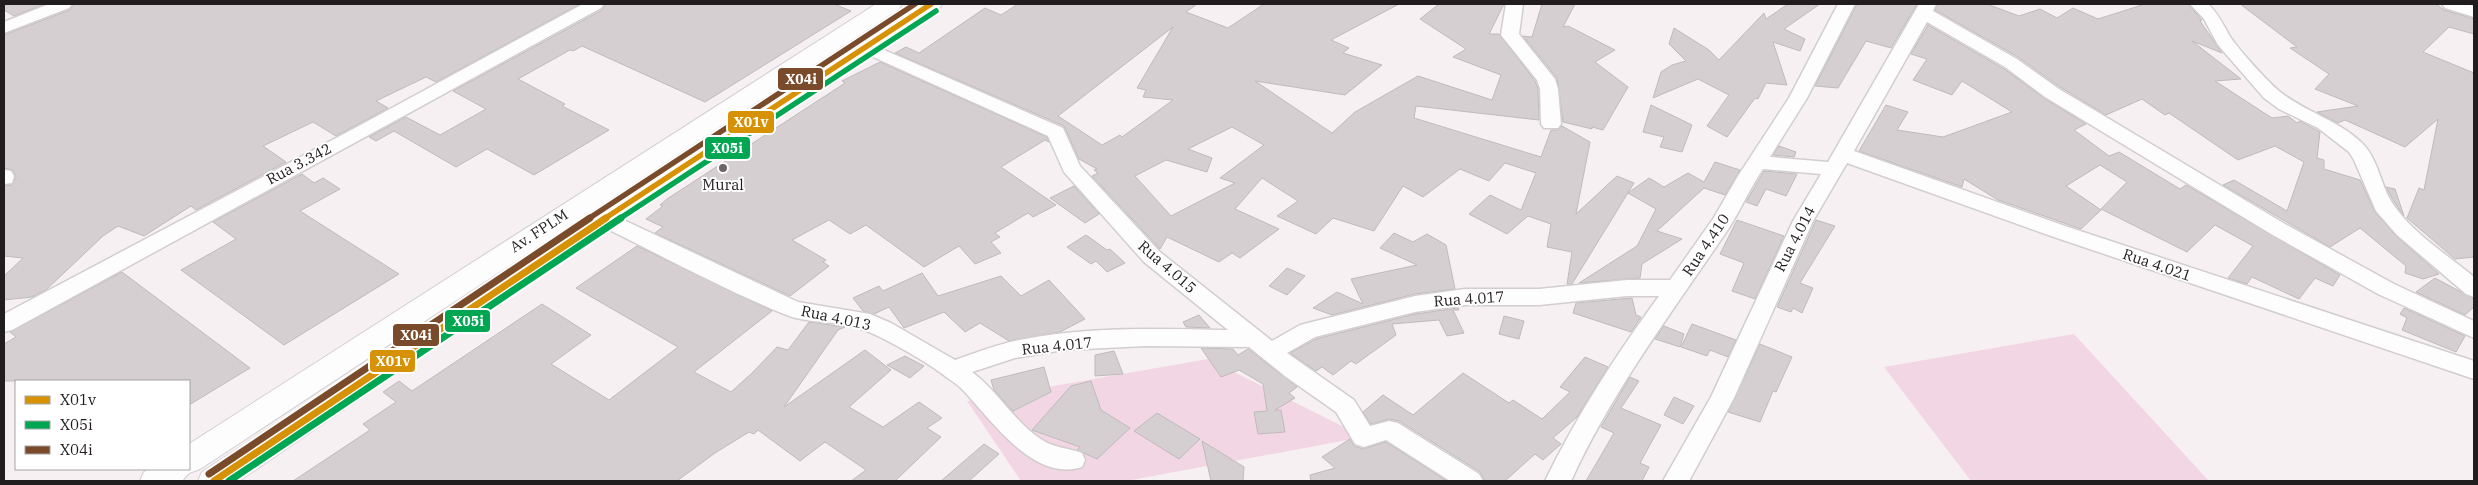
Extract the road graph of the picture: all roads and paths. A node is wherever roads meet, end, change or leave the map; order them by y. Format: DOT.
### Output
graph roads {
  1 [pos="63,4"];
  2 [pos="595,4"];
  3 [pos="891,4"];
  4 [pos="931,4"];
  5 [pos="1514,4"];
  6 [pos="1846,4"];
  7 [pos="2198,4"];
  8 [pos="2451,4"];
  9 [pos="1926,8"];
  10 [pos="2474,12"];
  11 [pos="8,22"];
  12 [pos="866,47"];
  13 [pos="1551,124"];
  14 [pos="1757,162"];
  15 [pos="1837,162"];
  16 [pos="604,219"];
  17 [pos="1677,288"];
  18 [pos="2474,289"];
  19 [pos="4,324"];
  20 [pos="2474,330"];
  21 [pos="1262,345"];
  22 [pos="952,370"];
  23 [pos="2474,370"];
  24 [pos="190,459"];
  25 [pos="1073,460"];
  26 [pos="173,470"];
  27 [pos="156,481"];
  28 [pos="214,481"];
  29 [pos="1470,481"];
  30 [pos="1558,481"];
  31 [pos="1676,481"];
  1 -- 11 [label="street"];
  2 -- 19 [label="street, Rua 3.342"];
  3 -- 24 [label="main road, Av. FPLM"];
  4 -- 12 [label="main road, Av. FPLM"];
  5 -- 13 [label="street"];
  6 -- 14 [label="street, Rua 4.410"];
  7 -- 18 [label="street"];
  8 -- 10 [label="street"];
  9 -- 15 [label="street, Rua 4.014"];
  9 -- 20 [label="street"];
  12 -- 16 [label="main road, Av. FPLM"];
  12 -- 21 [label="street, Rua 4.015"];
  14 -- 15 [label="street, Rua 4.021"];
  14 -- 17 [label="street, Rua 4.410"];
  15 -- 23 [label="street, Rua 4.021"];
  15 -- 31 [label="street, Rua 4.014"];
  16 -- 22 [label="street, Rua 4.013"];
  16 -- 28 [label="main road, Av. FPLM"];
  17 -- 21 [label="street, Rua 4.017"];
  17 -- 30 [label="street, Rua 4.410"];
  21 -- 22 [label="street, Rua 4.017"];
  21 -- 29 [label="street, Rua 4.015"];
  22 -- 25 [label="street, Rua 4.013"];
  26 -- 27 [label="main road"];
}
